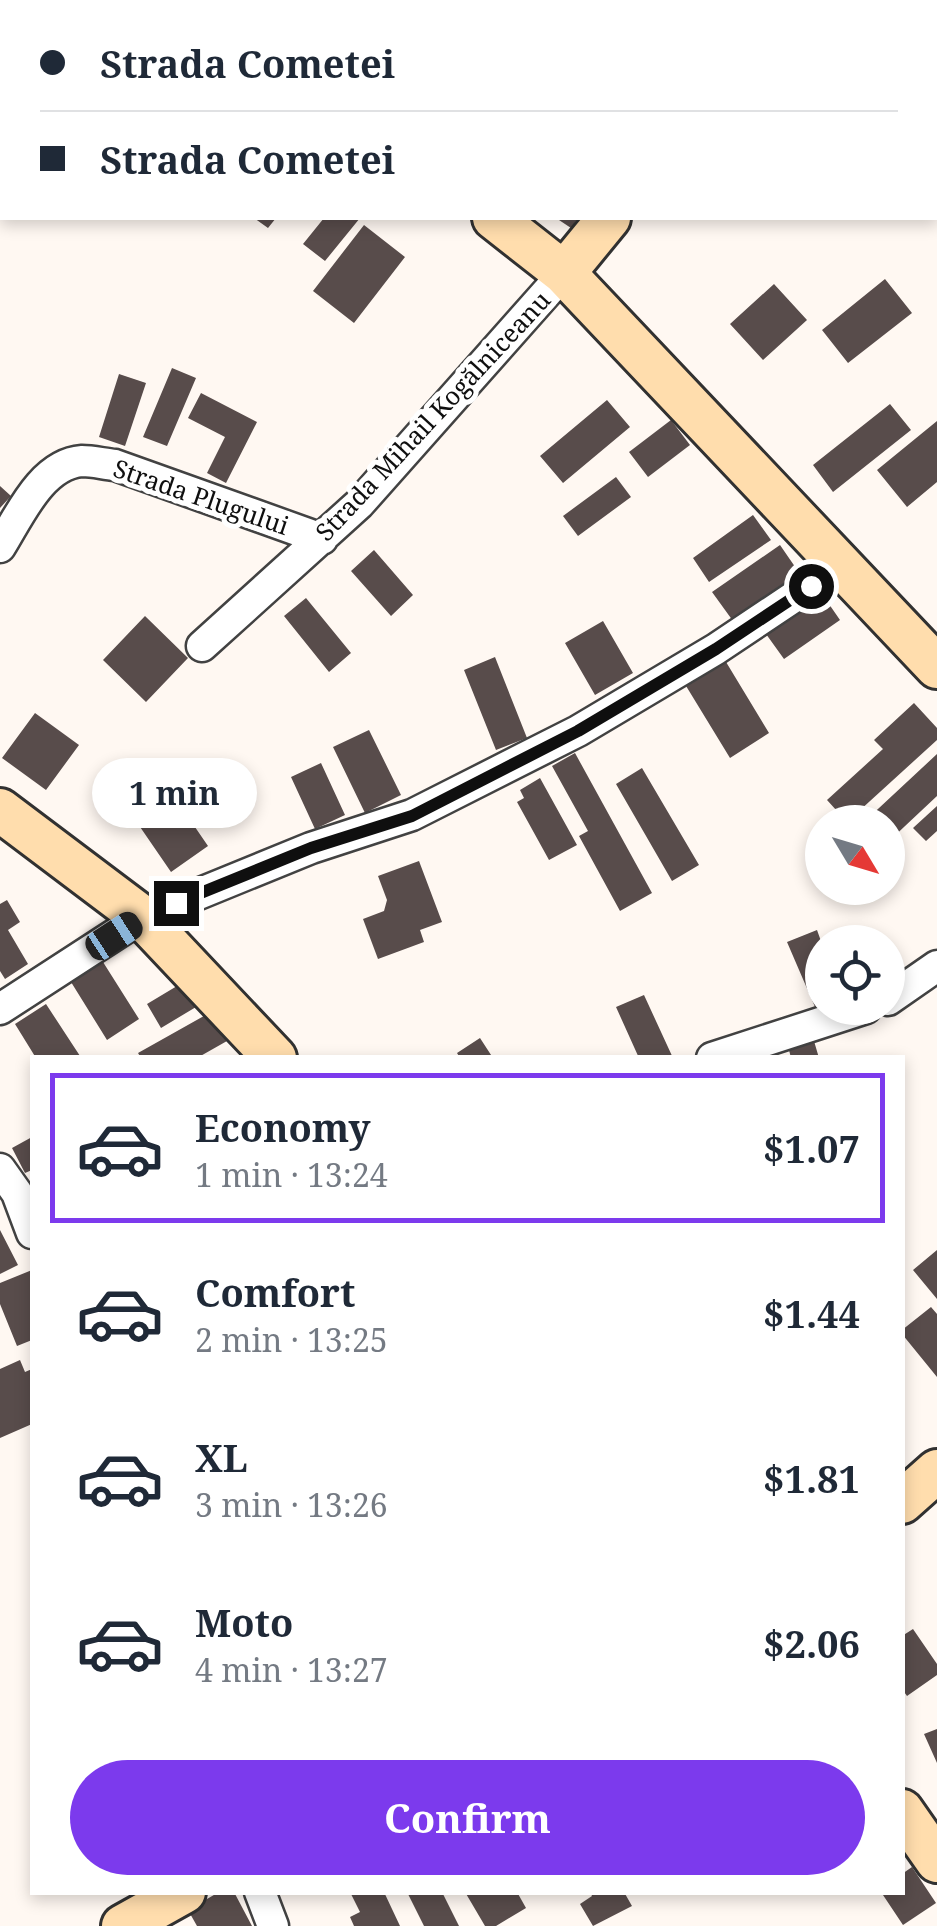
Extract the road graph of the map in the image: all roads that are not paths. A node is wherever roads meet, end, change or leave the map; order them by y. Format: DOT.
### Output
graph roads {
  1 [pos="497,220"];
  2 [pos="607,220"];
  3 [pos="564,273"];
  4 [pos="322,539"];
  5 [pos="0,547"];
  6 [pos="842,564"];
  7 [pos="202,646"];
  8 [pos="937,666"];
  9 [pos="0,810"];
  10 [pos="142,917"];
  11 [pos="937,966"];
  12 [pos="905,988"];
  13 [pos="0,1009"];
  14 [pos="814,1025"];
  15 [pos="272,1055"];
  16 [pos="721,1055"];
  17 [pos="0,1169"];
  18 [pos="30,1227"];
  19 [pos="937,1471"];
  20 [pos="905,1499"];
  21 [pos="905,1815"];
  22 [pos="937,1862"];
  23 [pos="179,1895"];
  24 [pos="261,1895"];
  25 [pos="124,1926"];
  26 [pos="273,1926"];
  1 -- 3 [label="street"];
  2 -- 3 [label="street, Strada Mihail Kogălniceanu"];
  3 -- 4 [label="street, Strada Mihail Kogălniceanu"];
  3 -- 6 [label="street"];
  4 -- 5 [label="street, Strada Plugului"];
  4 -- 7 [label="street, Strada Mihail Kogălniceanu"];
  6 -- 8 [label="street"];
  6 -- 10 [label="street"];
  9 -- 10 [label="street"];
  10 -- 13 [label="street"];
  10 -- 15 [label="street"];
  11 -- 12 [label="street"];
  14 -- 16 [label="street"];
  17 -- 18 [label="street"];
  19 -- 20 [label="street"];
  21 -- 22 [label="street"];
  23 -- 25 [label="street"];
  24 -- 26 [label="street"];
}
